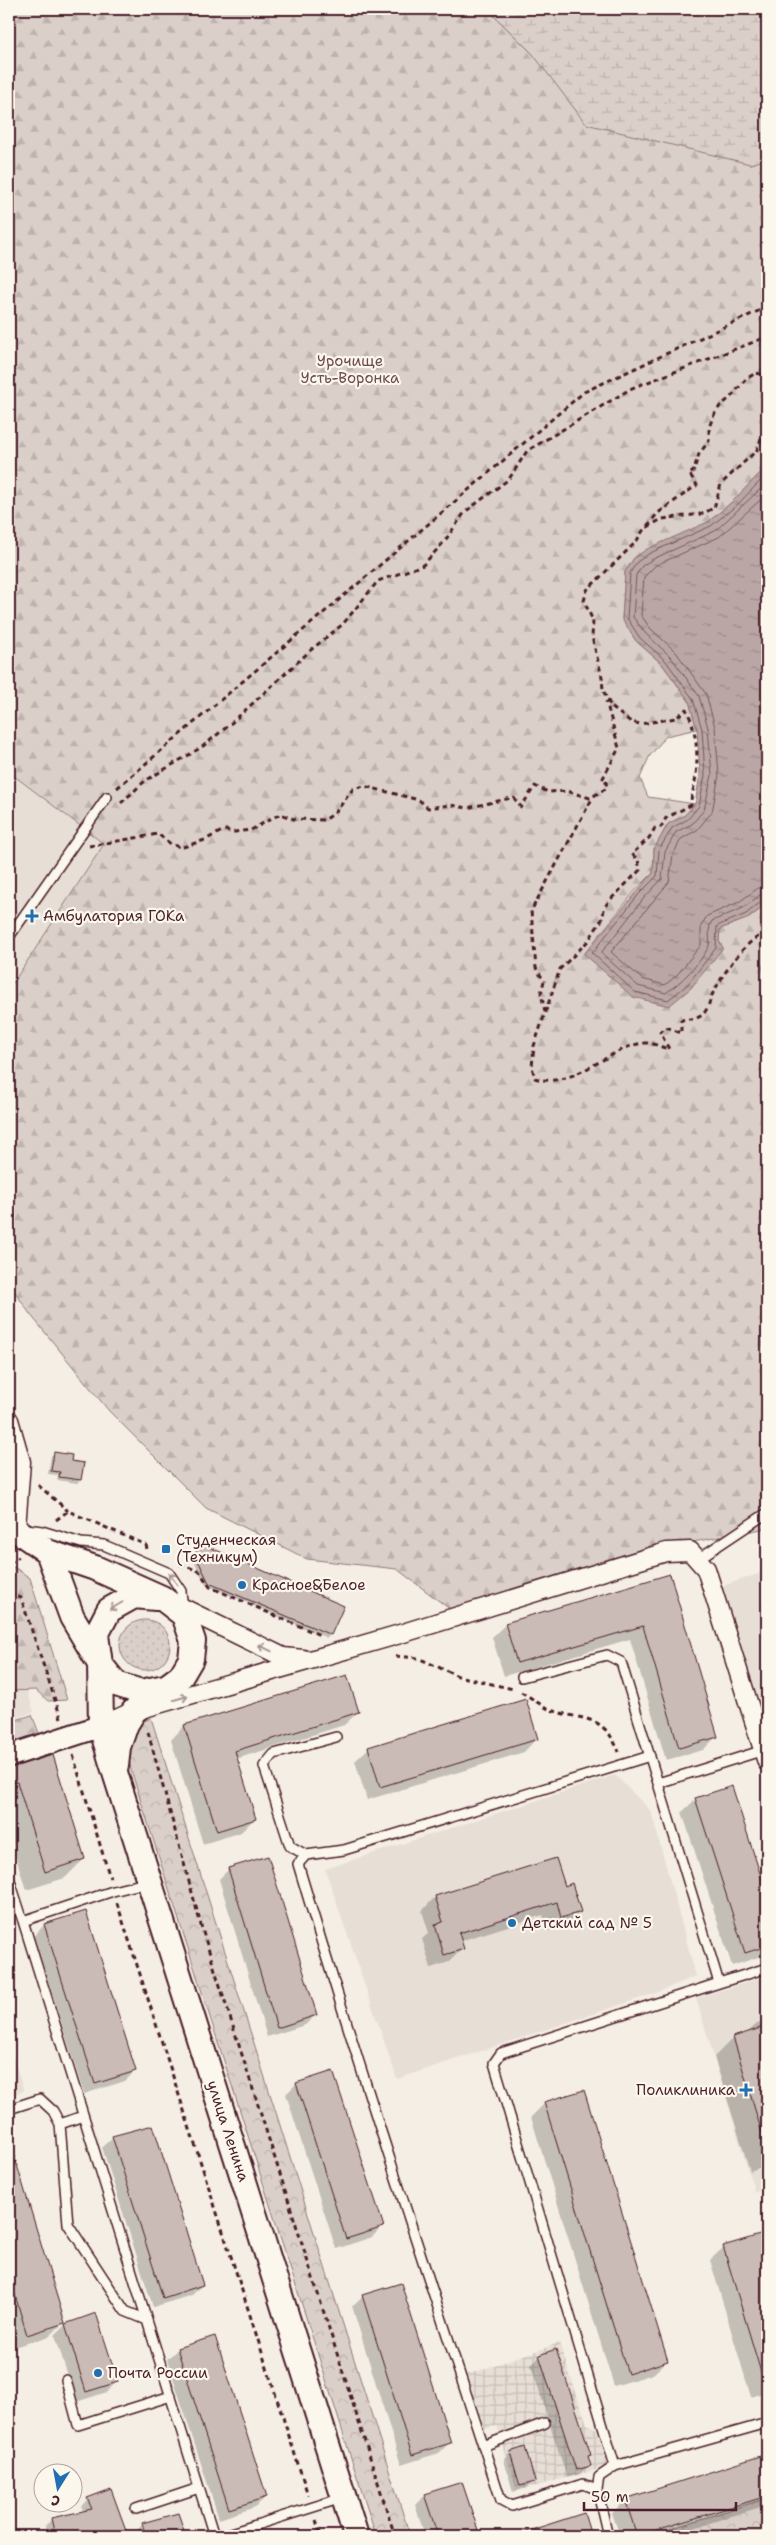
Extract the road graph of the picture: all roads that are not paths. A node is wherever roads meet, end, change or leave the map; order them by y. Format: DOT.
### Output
graph roads {
  1 [pos="108,797"];
  2 [pos="9,937"];
  3 [pos="9,1420"];
  4 [pos="767,1513"];
  5 [pos="12,1527"];
  6 [pos="48,1552"];
  7 [pos="694,1555"];
  8 [pos="172,1603"];
  9 [pos="311,1660"];
  10 [pos="100,1664"];
  11 [pos="522,1677"];
  12 [pos="166,1687"];
  13 [pos="138,1710"];
  14 [pos="101,1726"];
  15 [pos="336,1738"];
  16 [pos="9,1756"];
  17 [pos="650,1756"];
  18 [pos="765,1756"];
  19 [pos="116,1773"];
  20 [pos="658,1783"];
  21 [pos="306,1855"];
  22 [pos="9,1878"];
  23 [pos="149,1882"];
  24 [pos="23,1921"];
  25 [pos="767,1968"];
  26 [pos="719,1983"];
  27 [pos="9,2109"];
  28 [pos="83,2116"];
  29 [pos="60,2124"];
  30 [pos="147,2320"];
  31 [pos="66,2380"];
  32 [pos="171,2396"];
  33 [pos="767,2423"];
  34 [pos="545,2424"];
  35 [pos="483,2446"];
  36 [pos="616,2466"];
  37 [pos="200,2488"];
  38 [pos="597,2489"];
  39 [pos="344,2497"];
  40 [pos="136,2509"];
  41 [pos="214,2536"];
  42 [pos="221,2536"];
  43 [pos="356,2536"];
  44 [pos="608,2536"];
  1 -- 2 [label="lane"];
  3 -- 5 [label="street"];
  4 -- 7 [label="lane"];
  5 -- 6 [label="main road"];
  8 -- 5 [label="lane, one-way"];
  6 -- 8 [label="main road"];
  6 -- 10 [label="main road"];
  7 -- 9 [label="street"];
  7 -- 18 [label="street"];
  9 -- 8 [label="street, one-way"];
  8 -- 10 [label="main road, one-way"];
  8 -- 12 [label="main road"];
  13 -- 9 [label="street, one-way"];
  10 -- 12 [label="main road"];
  10 -- 14 [label="main road, улица Ленина"];
  11 -- 17 [label="lane"];
  12 -- 13 [label="main road"];
  13 -- 14 [label="street"];
  13 -- 19 [label="main road"];
  14 -- 16 [label="street"];
  14 -- 19 [label="main road, улица Ленина"];
  15 -- 21 [label="lane"];
  17 -- 20 [label="lane"];
  17 -- 21 [label="lane"];
  18 -- 20 [label="lane"];
  19 -- 23 [label="main road, улица Ленина"];
  20 -- 26 [label="lane"];
  21 -- 35 [label="lane"];
  22 -- 24 [label="lane"];
  23 -- 24 [label="lane"];
  23 -- 39 [label="main road, улица Ленина"];
  24 -- 28 [label="lane"];
  25 -- 26 [label="lane"];
  26 -- 36 [label="lane"];
  27 -- 29 [label="lane"];
  28 -- 29 [label="lane"];
  28 -- 30 [label="lane"];
  29 -- 30 [label="lane"];
  30 -- 32 [label="lane"];
  31 -- 32 [label="lane"];
  32 -- 37 [label="lane"];
  33 -- 36 [label="lane"];
  34 -- 35 [label="lane"];
  35 -- 38 [label="lane"];
  36 -- 38 [label="lane"];
  37 -- 40 [label="lane"];
  37 -- 41 [label="lane"];
  38 -- 44 [label="lane"];
  39 -- 42 [label="lane"];
  39 -- 43 [label="main road, улица Ленина"];
}
